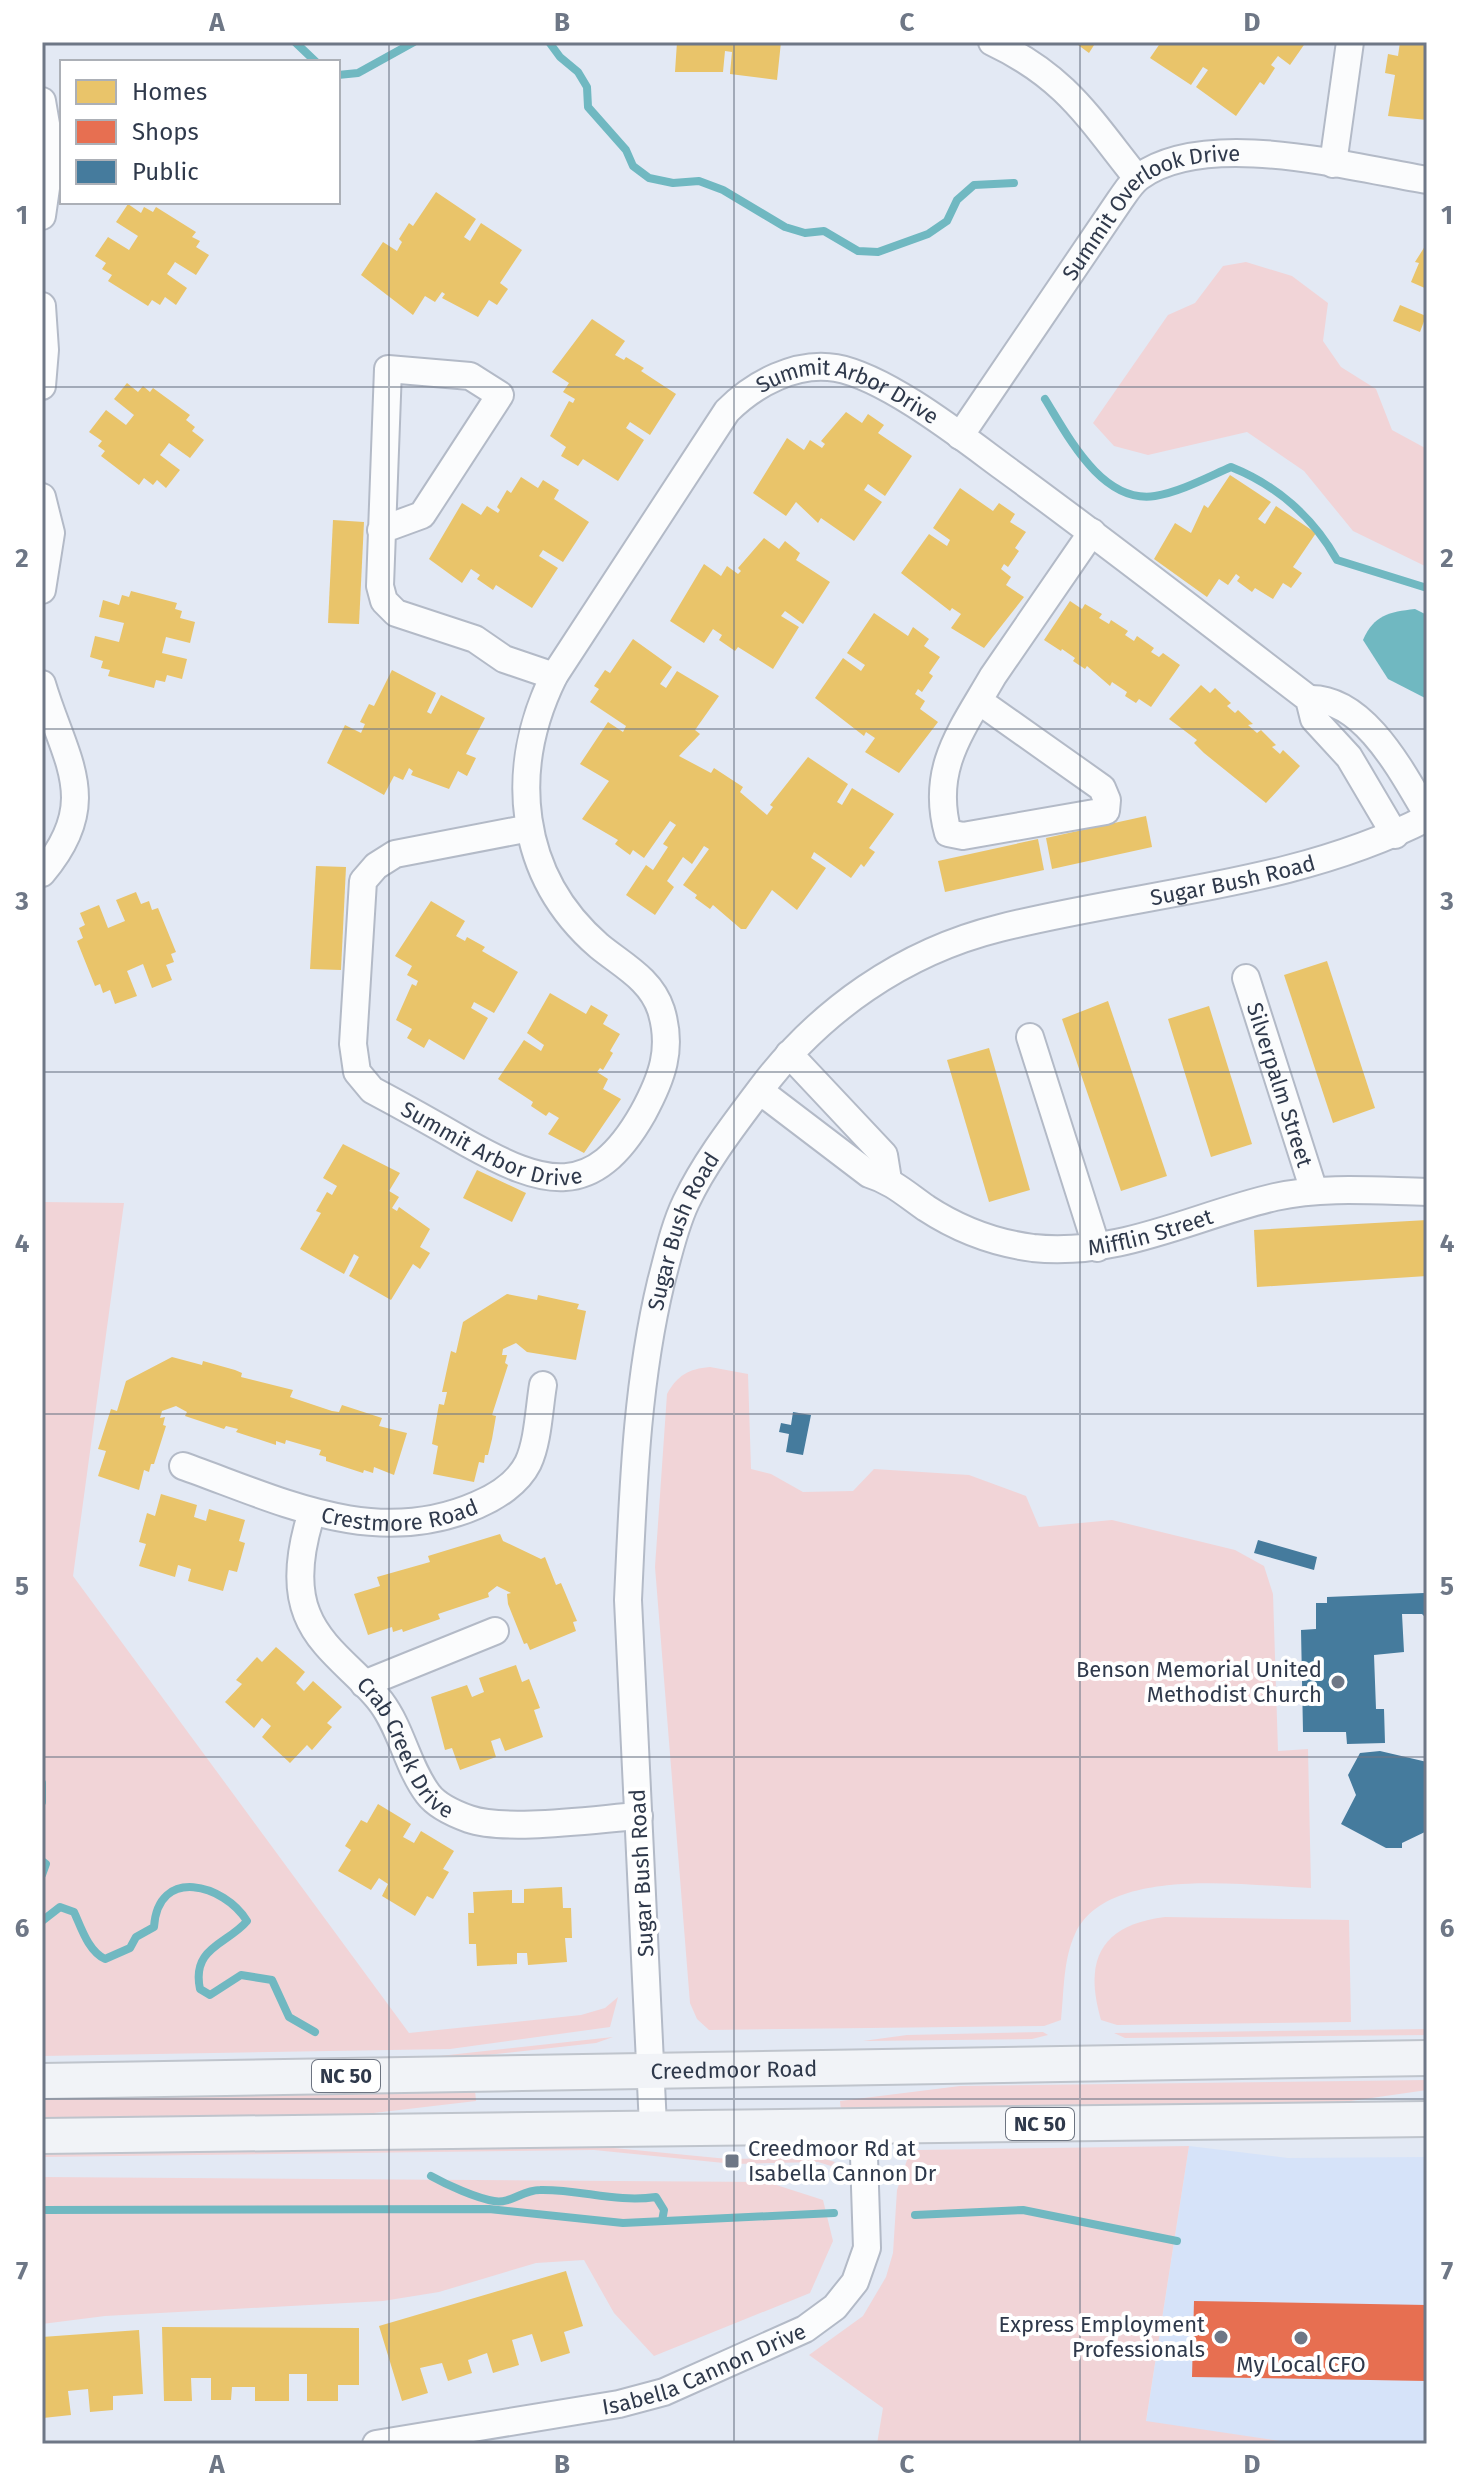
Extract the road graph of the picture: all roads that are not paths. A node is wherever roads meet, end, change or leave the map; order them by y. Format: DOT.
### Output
graph roads {
  1 [pos="992,42"];
  2 [pos="1350,42"];
  3 [pos="42,101"];
  4 [pos="1333,164"];
  5 [pos="1137,178"];
  6 [pos="1427,180"];
  7 [pos="42,216"];
  8 [pos="42,306"];
  9 [pos="42,386"];
  10 [pos="960,436"];
  11 [pos="42,497"];
  12 [pos="381,530"];
  13 [pos="1092,532"];
  14 [pos="42,590"];
  15 [pos="554,676"];
  16 [pos="42,684"];
  17 [pos="1309,699"];
  18 [pos="979,701"];
  19 [pos="1374,736"];
  20 [pos="1349,757"];
  21 [pos="1427,816"];
  22 [pos="530,828"];
  23 [pos="1395,835"];
  24 [pos="42,873"];
  25 [pos="1246,978"];
  26 [pos="1030,1037"];
  27 [pos="789,1054"];
  28 [pos="760,1091"];
  29 [pos="888,1180"];
  30 [pos="1314,1191"];
  31 [pos="1427,1192"];
  32 [pos="1097,1248"];
  33 [pos="543,1385"];
  34 [pos="183,1466"];
  35 [pos="312,1512"];
  36 [pos="495,1631"];
  37 [pos="364,1684"];
  38 [pos="639,1816"];
  39 [pos="1427,2058"];
  40 [pos="650,2071"];
  41 [pos="42,2081"];
  42 [pos="1427,2119"];
  43 [pos="653,2126"];
  44 [pos="863,2126"];
  45 [pos="42,2136"];
  46 [pos="472,2436"];
  47 [pos="376,2444"];
  1 -- 5 [label="street"];
  2 -- 4 [label="street"];
  3 -- 7 [label="street"];
  4 -- 5 [label="street, Summit Overlook Drive"];
  4 -- 6 [label="street, Summit Overlook Drive"];
  5 -- 10 [label="street, Summit Overlook Drive"];
  8 -- 9 [label="street"];
  10 -- 13 [label="street, Summit Arbor Drive"];
  10 -- 15 [label="street, Summit Arbor Drive"];
  11 -- 14 [label="street"];
  12 -- 12 [label="street"];
  12 -- 15 [label="street"];
  13 -- 17 [label="street, Summit Arbor Drive"];
  13 -- 18 [label="street"];
  15 -- 22 [label="street, Summit Arbor Drive"];
  16 -- 24 [label="street"];
  17 -- 19 [label="street, Summit Arbor Drive"];
  17 -- 20 [label="street, Summit Arbor Drive"];
  18 -- 18 [label="street"];
  19 -- 20 [label="street"];
  19 -- 21 [label="street, Summit Arbor Drive"];
  20 -- 23 [label="street, Summit Arbor Drive"];
  21 -- 23 [label="street, Sugar Bush Road"];
  22 -- 22 [label="street, Summit Arbor Drive"];
  23 -- 27 [label="street, Sugar Bush Road"];
  25 -- 30 [label="street, Silverpalm Street"];
  26 -- 32 [label="street"];
  27 -- 28 [label="street, Sugar Bush Road"];
  27 -- 29 [label="street"];
  28 -- 29 [label="street, Mifflin Street"];
  28 -- 38 [label="street, Sugar Bush Road"];
  29 -- 32 [label="street, Mifflin Street"];
  30 -- 31 [label="street, Mifflin Street"];
  30 -- 32 [label="street, Mifflin Street"];
  33 -- 35 [label="street, Crestmore Road"];
  34 -- 35 [label="street, Crestmore Road"];
  35 -- 37 [label="street, Crab Creek Drive"];
  36 -- 37 [label="street"];
  37 -- 38 [label="street, Crab Creek Drive"];
  38 -- 40 [label="street, Sugar Bush Road"];
  39 -- 40 [label="main road, Creedmoor Road / NC 50"];
  40 -- 41 [label="main road, Creedmoor Road / NC 50"];
  40 -- 43 [label="street, Sugar Bush Road"];
  42 -- 44 [label="main road, NC 50"];
  43 -- 44 [label="main road, NC 50"];
  43 -- 45 [label="main road, NC 50"];
  44 -- 46 [label="street, Isabella Cannon Drive"];
  46 -- 47 [label="street, Isabella Cannon Drive"];
}
